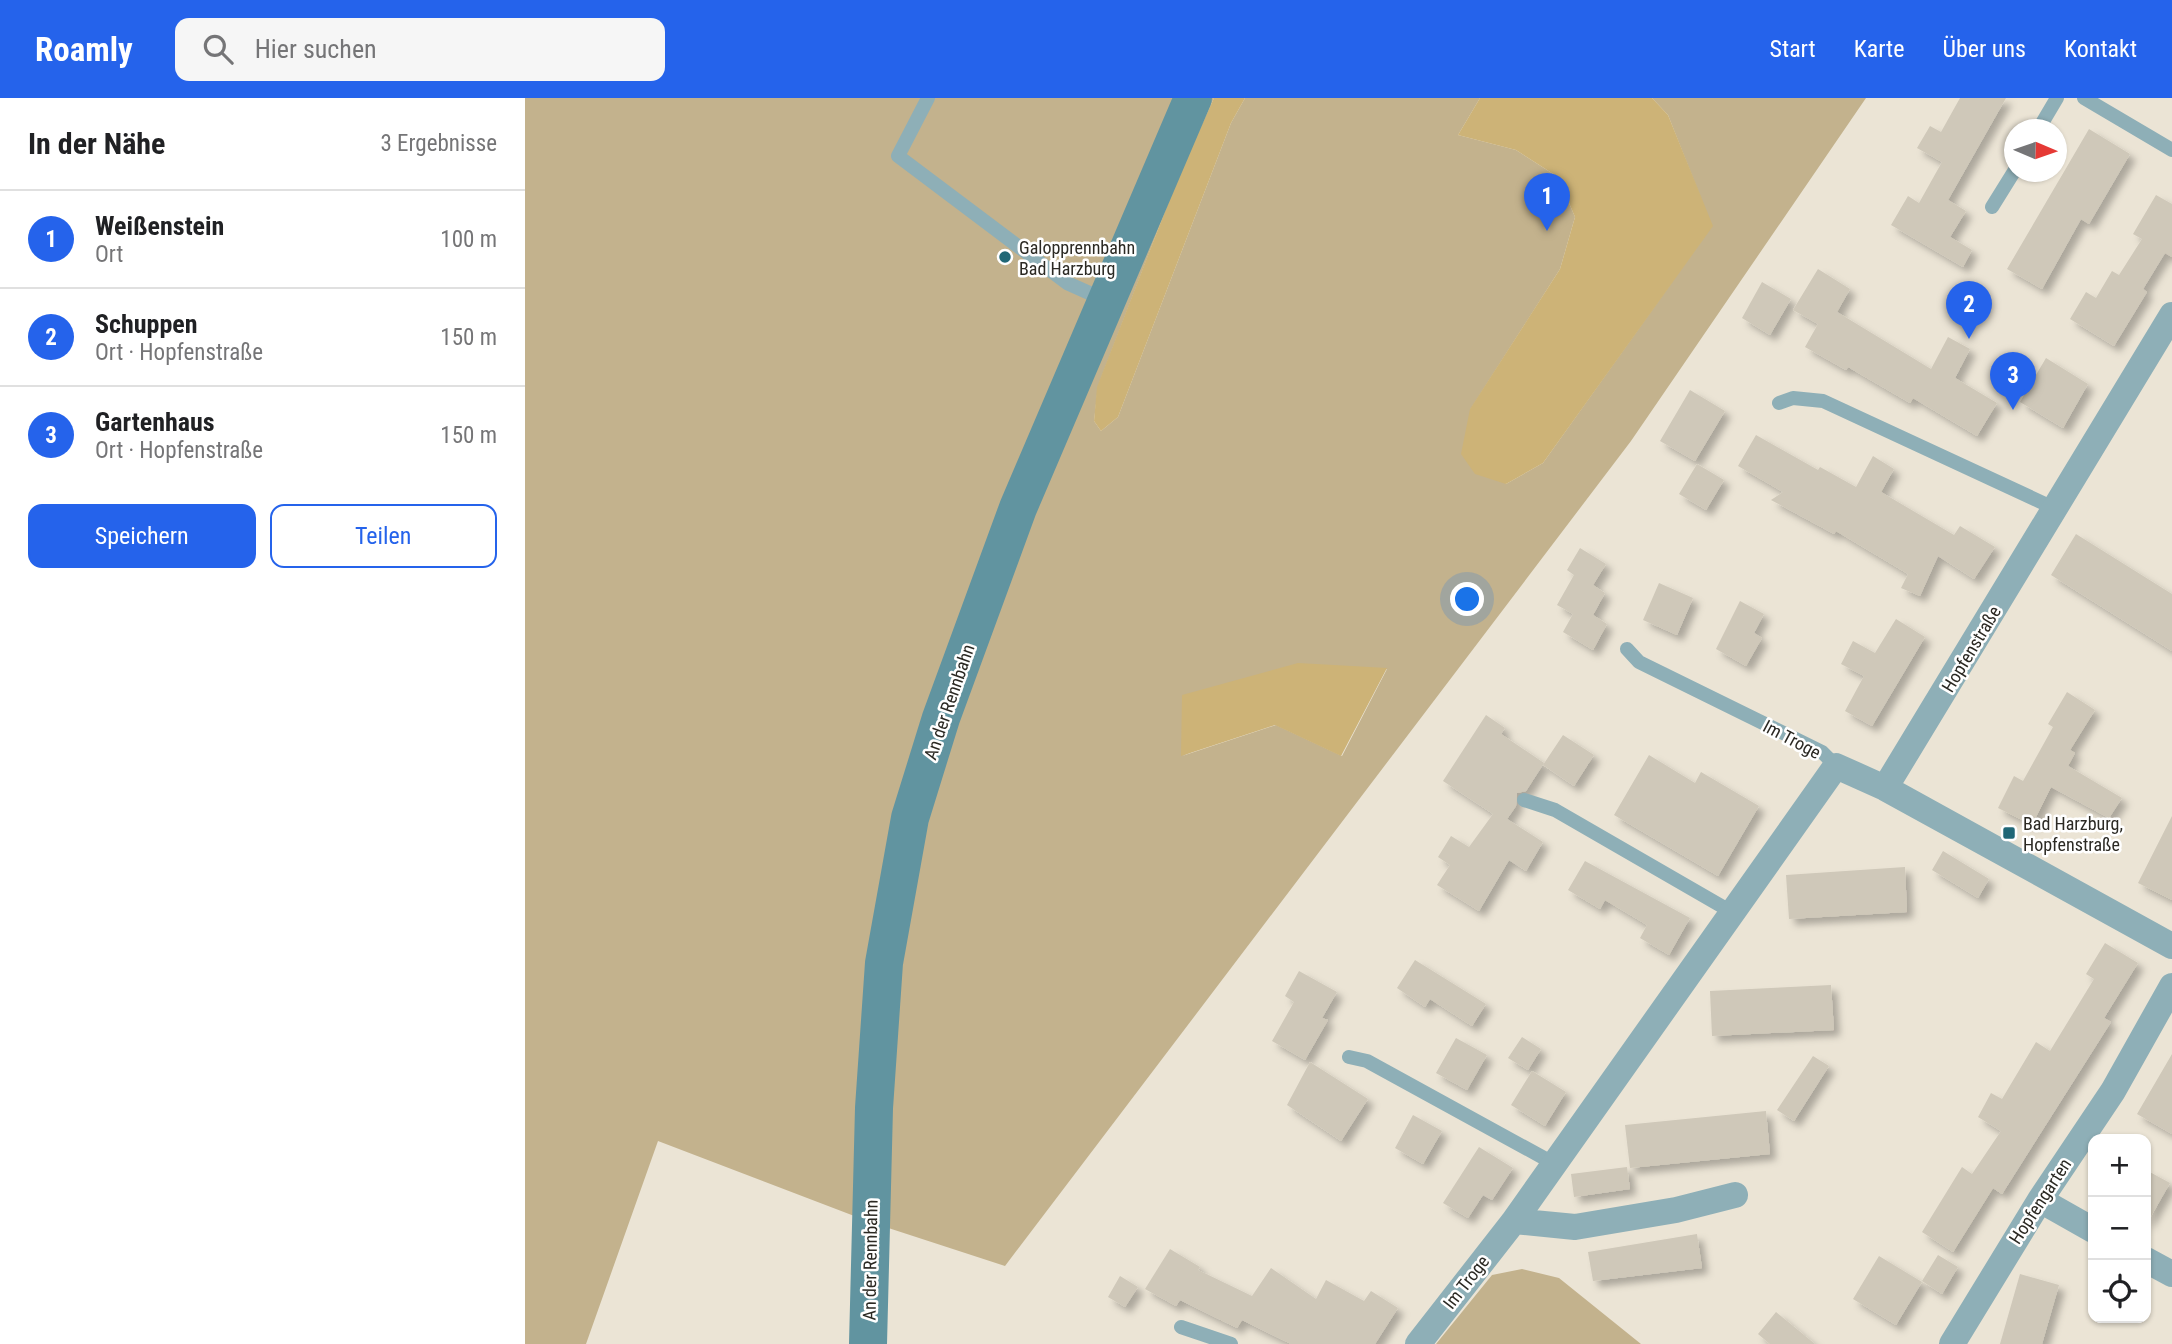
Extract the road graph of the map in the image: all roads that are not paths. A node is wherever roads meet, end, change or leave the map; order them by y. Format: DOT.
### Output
graph roads {
  1 [pos="928,98"];
  2 [pos="1192,98"];
  3 [pos="2057,98"];
  4 [pos="2084,98"];
  5 [pos="2045,119"];
  6 [pos="2172,150"];
  7 [pos="2007,182"];
  8 [pos="1992,207"];
  9 [pos="1105,300"];
  10 [pos="2172,315"];
  11 [pos="1779,403"];
  12 [pos="2056,509"];
  13 [pos="1627,649"];
  14 [pos="1836,766"];
  15 [pos="1885,788"];
  16 [pos="1524,800"];
  17 [pos="1730,912"];
  18 [pos="2172,946"];
  19 [pos="2172,986"];
  20 [pos="1349,1057"];
  21 [pos="1553,1163"];
  22 [pos="1735,1195"];
  23 [pos="2040,1200"];
  24 [pos="1514,1221"];
  25 [pos="2088,1227"];
  26 [pos="2148,1260"];
  27 [pos="2172,1274"];
  28 [pos="1181,1327"];
  29 [pos="868,1344"];
  30 [pos="1231,1344"];
  31 [pos="1418,1344"];
  32 [pos="1952,1344"];
  1 -- 9 [label="lane"];
  2 -- 9 [label="main road, An der Rennbahn"];
  3 -- 5 [label="lane"];
  4 -- 6 [label="lane"];
  7 -- 8 [label="lane"];
  9 -- 29 [label="main road, An der Rennbahn"];
  10 -- 12 [label="street, Hopfenstraße"];
  11 -- 12 [label="lane"];
  12 -- 15 [label="street, Hopfenstraße"];
  13 -- 14 [label="lane, Im Troge"];
  14 -- 15 [label="street"];
  14 -- 17 [label="street, Im Troge"];
  15 -- 18 [label="street"];
  16 -- 17 [label="lane"];
  17 -- 21 [label="street, Im Troge"];
  19 -- 23 [label="street, Hopfengarten"];
  20 -- 21 [label="lane"];
  21 -- 24 [label="street, Im Troge"];
  22 -- 24 [label="street"];
  23 -- 25 [label="street"];
  23 -- 32 [label="street, Hopfengarten"];
  24 -- 31 [label="street, Im Troge"];
  26 -- 27 [label="street"];
  28 -- 30 [label="lane"];
}
